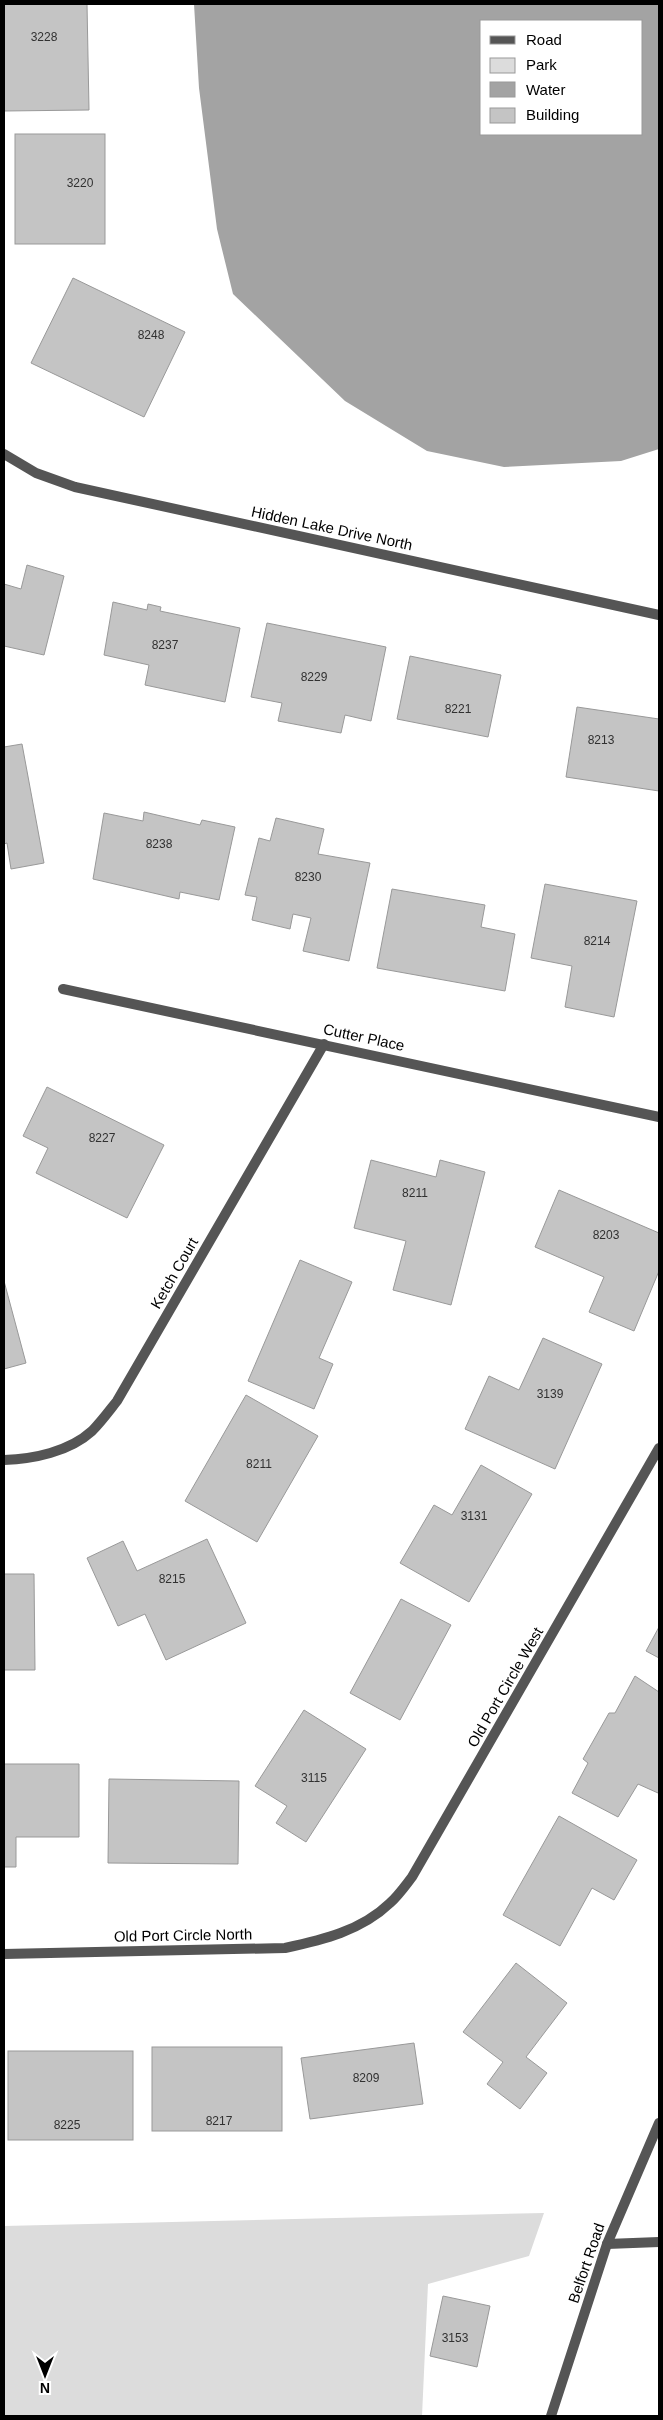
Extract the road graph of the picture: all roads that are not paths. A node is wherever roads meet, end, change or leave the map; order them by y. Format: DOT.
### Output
graph roads {
  1 [pos="4,454"];
  2 [pos="659,615"];
  3 [pos="63,989"];
  4 [pos="324,1044"];
  5 [pos="659,1117"];
  6 [pos="659,1448"];
  7 [pos="4,1460"];
  8 [pos="359,1925"];
  9 [pos="4,1954"];
  10 [pos="659,2123"];
  11 [pos="659,2242"];
  12 [pos="607,2244"];
  13 [pos="551,2416"];
  1 -- 2 [label="street, Hidden Lake Drive North"];
  3 -- 4 [label="street, Cutter Place"];
  4 -- 5 [label="street, Cutter Place"];
  4 -- 7 [label="street, Ketch Court"];
  6 -- 8 [label="street, Old Port Circle West"];
  8 -- 9 [label="street, Old Port Circle North"];
  10 -- 12 [label="street, Belfort Road"];
  11 -- 12 [label="street"];
  12 -- 13 [label="street, Belfort Road"];
}
